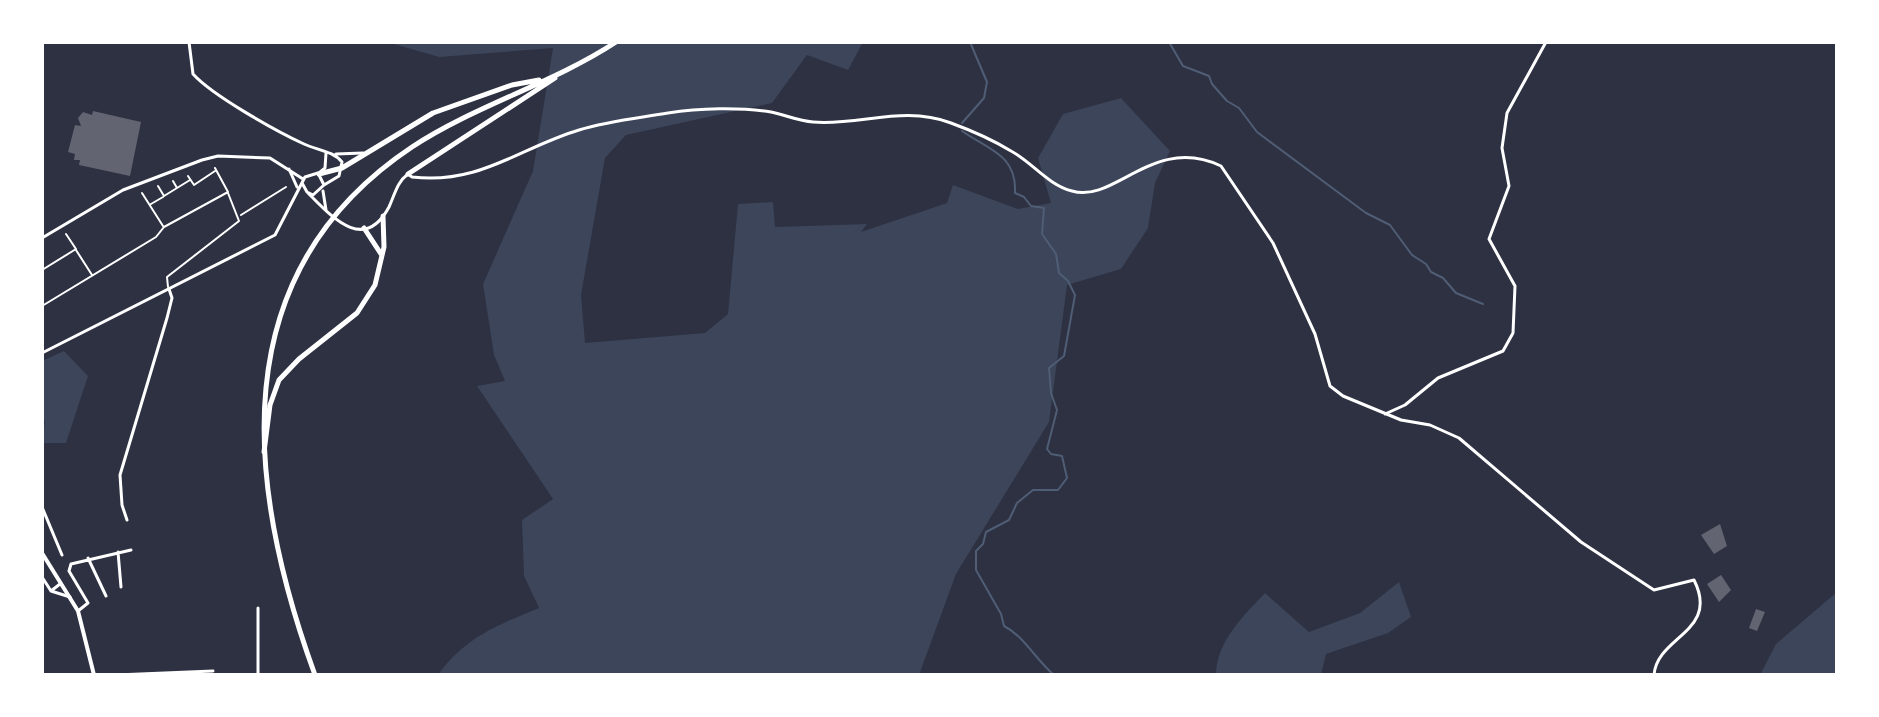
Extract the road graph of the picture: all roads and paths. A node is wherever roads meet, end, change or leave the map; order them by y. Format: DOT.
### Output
graph roads {
  1 [pos="189,42"];
  2 [pos="616,42"];
  3 [pos="1546,42"];
  4 [pos="572,67"];
  5 [pos="548,78"];
  6 [pos="326,153"];
  7 [pos="363,153"];
  8 [pos="336,154"];
  9 [pos="286,166"];
  10 [pos="342,168"];
  11 [pos="318,174"];
  12 [pos="408,174"];
  13 [pos="173,181"];
  14 [pos="303,181"];
  15 [pos="158,186"];
  16 [pos="286,187"];
  17 [pos="297,187"];
  18 [pos="324,187"];
  19 [pos="177,188"];
  20 [pos="228,192"];
  21 [pos="142,193"];
  22 [pos="308,193"];
  23 [pos="164,196"];
  24 [pos="150,205"];
  25 [pos="326,210"];
  26 [pos="240,216"];
  27 [pos="383,216"];
  28 [pos="164,227"];
  29 [pos="364,228"];
  30 [pos="66,234"];
  31 [pos="42,238"];
  32 [pos="76,249"];
  33 [pos="381,254"];
  34 [pos="42,270"];
  35 [pos="93,276"];
  36 [pos="169,289"];
  37 [pos="42,306"];
  38 [pos="42,353"];
  39 [pos="1385,414"];
  40 [pos="263,457"];
  41 [pos="42,507"];
  42 [pos="127,520"];
  43 [pos="131,550"];
  44 [pos="118,552"];
  45 [pos="42,553"];
  46 [pos="62,555"];
  47 [pos="88,558"];
  48 [pos="42,577"];
  49 [pos="61,583"];
  50 [pos="121,587"];
  51 [pos="51,591"];
  52 [pos="106,596"];
  53 [pos="70,597"];
  54 [pos="258,608"];
  55 [pos="78,611"];
  56 [pos="213,671"];
  57 [pos="94,675"];
  58 [pos="116,675"];
  59 [pos="258,675"];
  60 [pos="315,675"];
  61 [pos="1654,675"];
  1 -- 6 [label="street"];
  2 -- 4 [label="main road"];
  3 -- 39 [label="street"];
  4 -- 5 [label="main road"];
  4 -- 12 [label="main road"];
  5 -- 7 [label="main road"];
  5 -- 40 [label="main road"];
  6 -- 8 [label="street"];
  6 -- 11 [label="street"];
  7 -- 8 [label="street"];
  7 -- 10 [label="main road"];
  8 -- 10 [label="street"];
  9 -- 14 [label="street"];
  9 -- 17 [label="street"];
  9 -- 31 [label="street"];
  10 -- 11 [label="main road"];
  10 -- 18 [label="street"];
  11 -- 14 [label="street"];
  11 -- 18 [label="street"];
  12 -- 27 [label="street"];
  12 -- 39 [label="street"];
  13 -- 19 [label="street"];
  14 -- 17 [label="street"];
  14 -- 22 [label="street"];
  15 -- 23 [label="street"];
  16 -- 26 [label="street"];
  17 -- 36 [label="street"];
  18 -- 22 [label="street"];
  18 -- 25 [label="street"];
  19 -- 20 [label="street"];
  19 -- 23 [label="street"];
  20 -- 26 [label="street"];
  20 -- 28 [label="street"];
  21 -- 24 [label="street"];
  22 -- 25 [label="street"];
  23 -- 24 [label="street"];
  24 -- 28 [label="street"];
  25 -- 29 [label="street"];
  26 -- 36 [label="street"];
  27 -- 29 [label="street"];
  27 -- 33 [label="main road"];
  28 -- 35 [label="street"];
  29 -- 33 [label="main road"];
  30 -- 32 [label="street"];
  32 -- 34 [label="street"];
  32 -- 35 [label="street"];
  33 -- 40 [label="main road"];
  35 -- 37 [label="street"];
  36 -- 38 [label="street"];
  36 -- 42 [label="street"];
  39 -- 61 [label="street"];
  40 -- 60 [label="main road"];
  41 -- 46 [label="street"];
  43 -- 44 [label="street"];
  44 -- 47 [label="street"];
  44 -- 50 [label="street"];
  45 -- 49 [label="street"];
  47 -- 52 [label="street"];
  47 -- 55 [label="street"];
  48 -- 51 [label="street"];
  49 -- 51 [label="street"];
  49 -- 53 [label="street"];
  51 -- 53 [label="street"];
  53 -- 55 [label="street"];
  54 -- 59 [label="street"];
  55 -- 57 [label="street"];
  56 -- 58 [label="street"];
}
